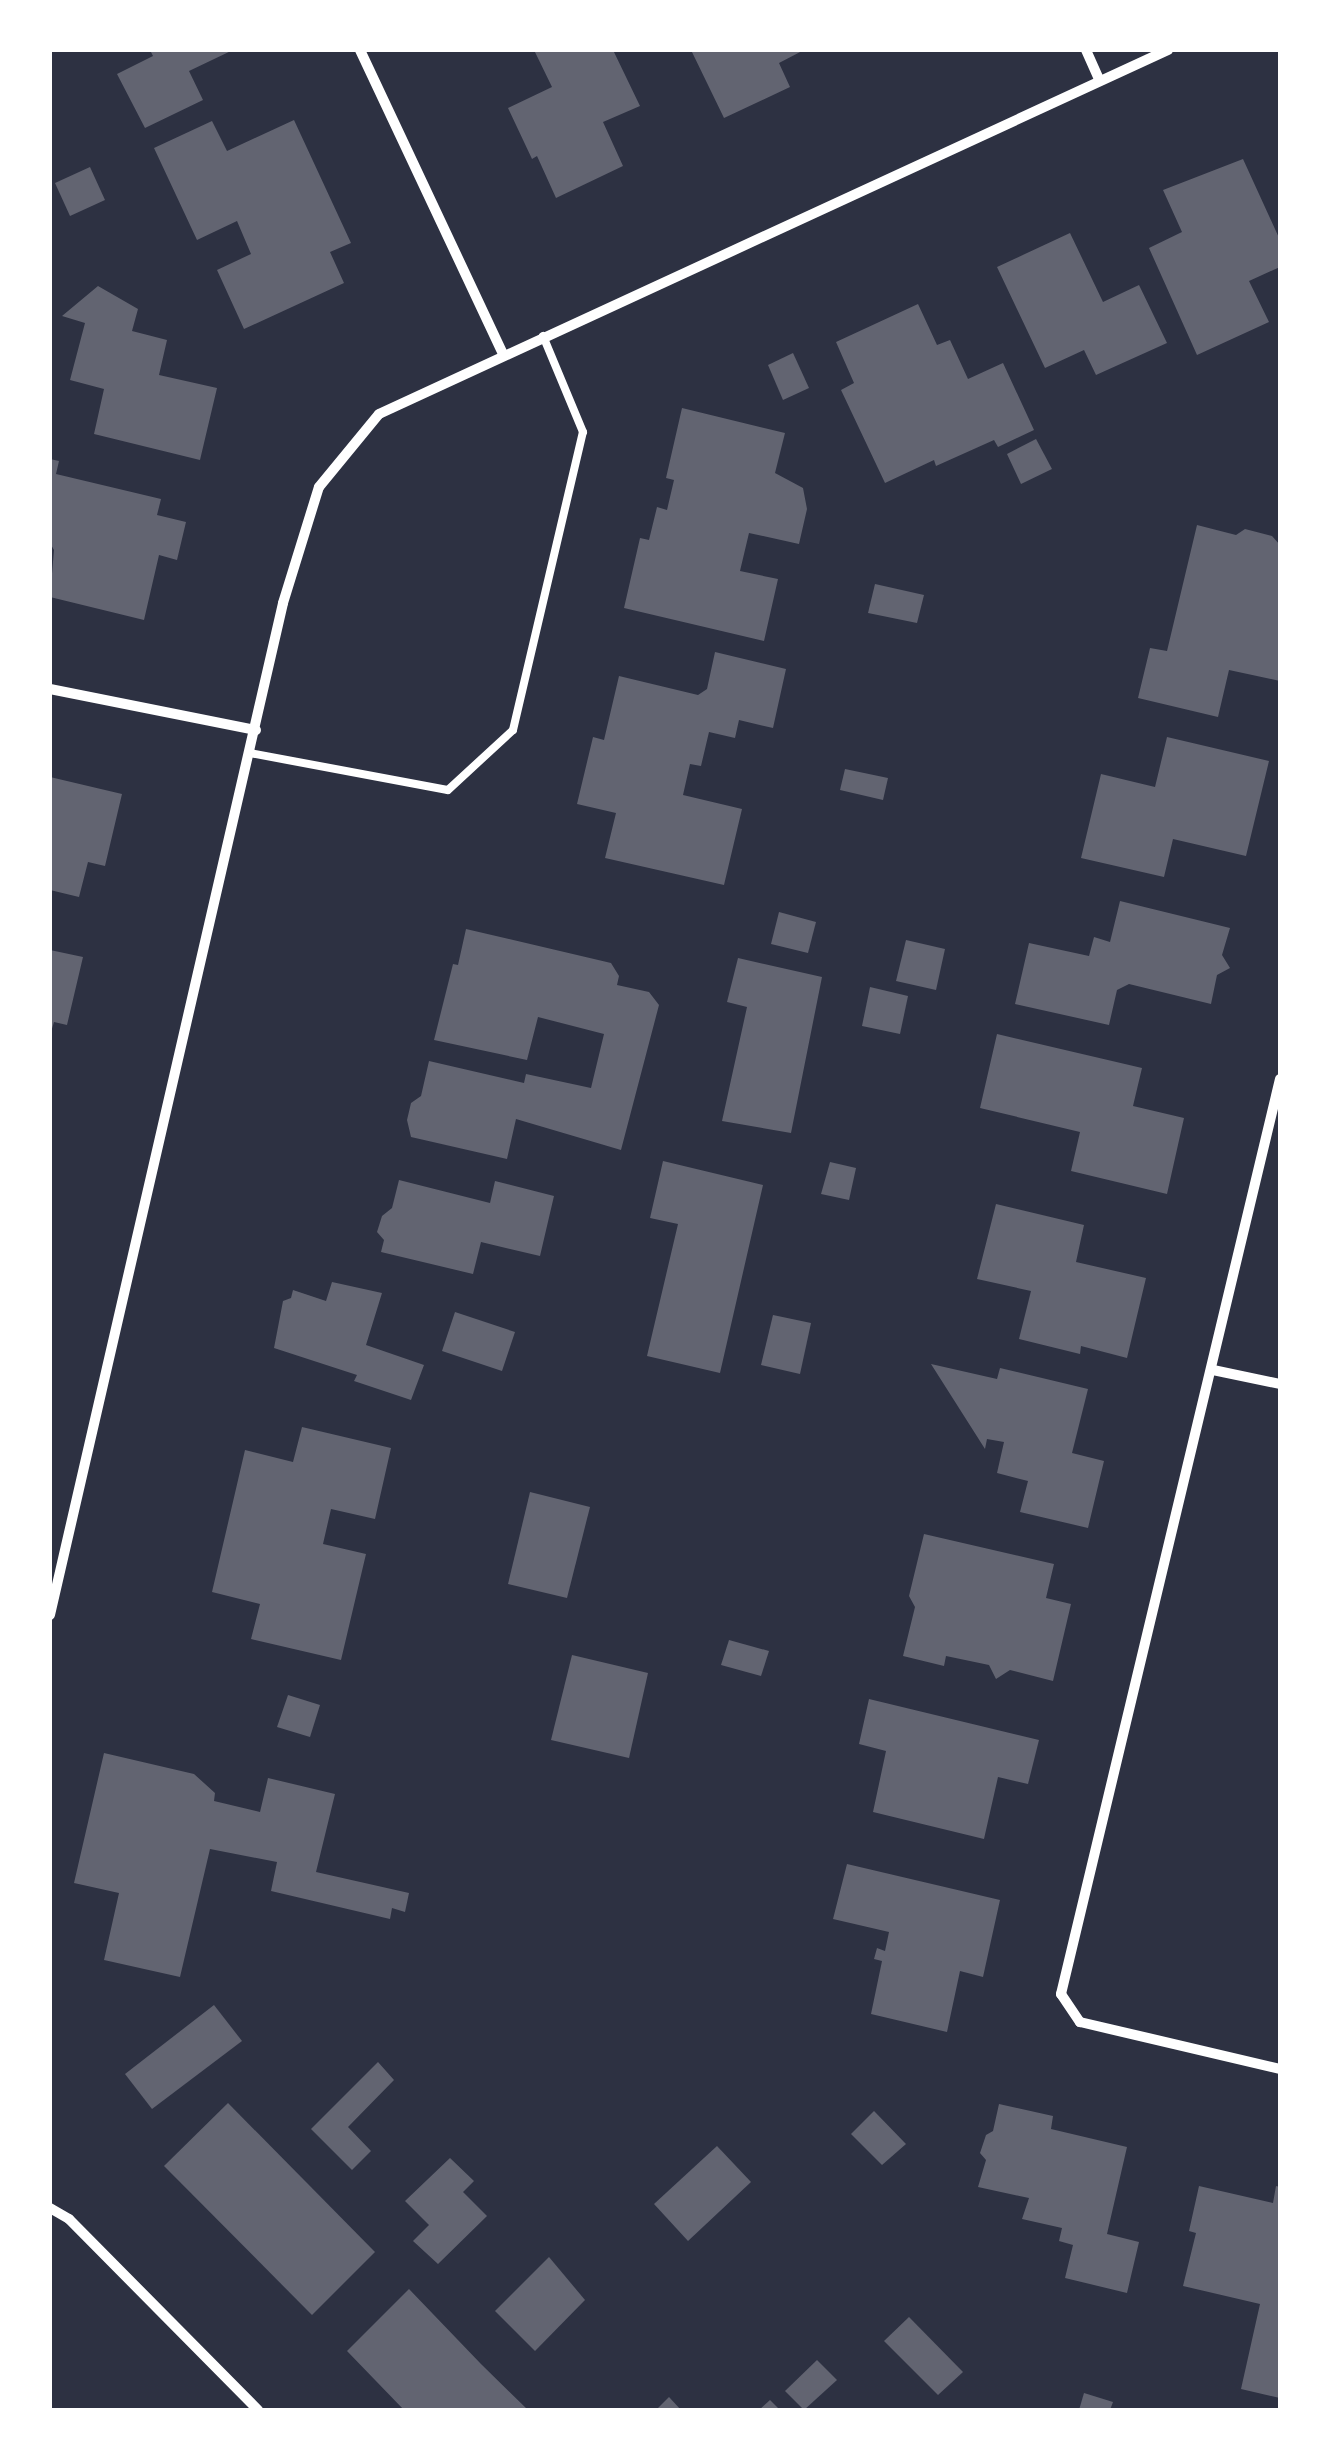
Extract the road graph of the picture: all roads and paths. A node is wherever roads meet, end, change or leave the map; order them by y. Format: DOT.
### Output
graph roads {
  1 [pos="360,50"];
  2 [pos="1086,50"];
  3 [pos="1168,50"];
  4 [pos="1099,79"];
  5 [pos="543,336"];
  6 [pos="503,354"];
  7 [pos="50,689"];
  8 [pos="256,730"];
  9 [pos="250,753"];
  10 [pos="1280,1079"];
  11 [pos="1212,1370"];
  12 [pos="1280,1384"];
  13 [pos="50,1615"];
  14 [pos="1280,2069"];
  15 [pos="50,2208"];
  16 [pos="258,2410"];
  1 -- 6 [label="street"];
  2 -- 4 [label="street"];
  3 -- 4 [label="street"];
  4 -- 5 [label="street"];
  5 -- 6 [label="street"];
  5 -- 9 [label="lane"];
  6 -- 8 [label="street"];
  7 -- 8 [label="street"];
  8 -- 9 [label="street"];
  9 -- 13 [label="street"];
  10 -- 11 [label="street"];
  11 -- 12 [label="street"];
  11 -- 14 [label="street"];
  15 -- 16 [label="street"];
}
